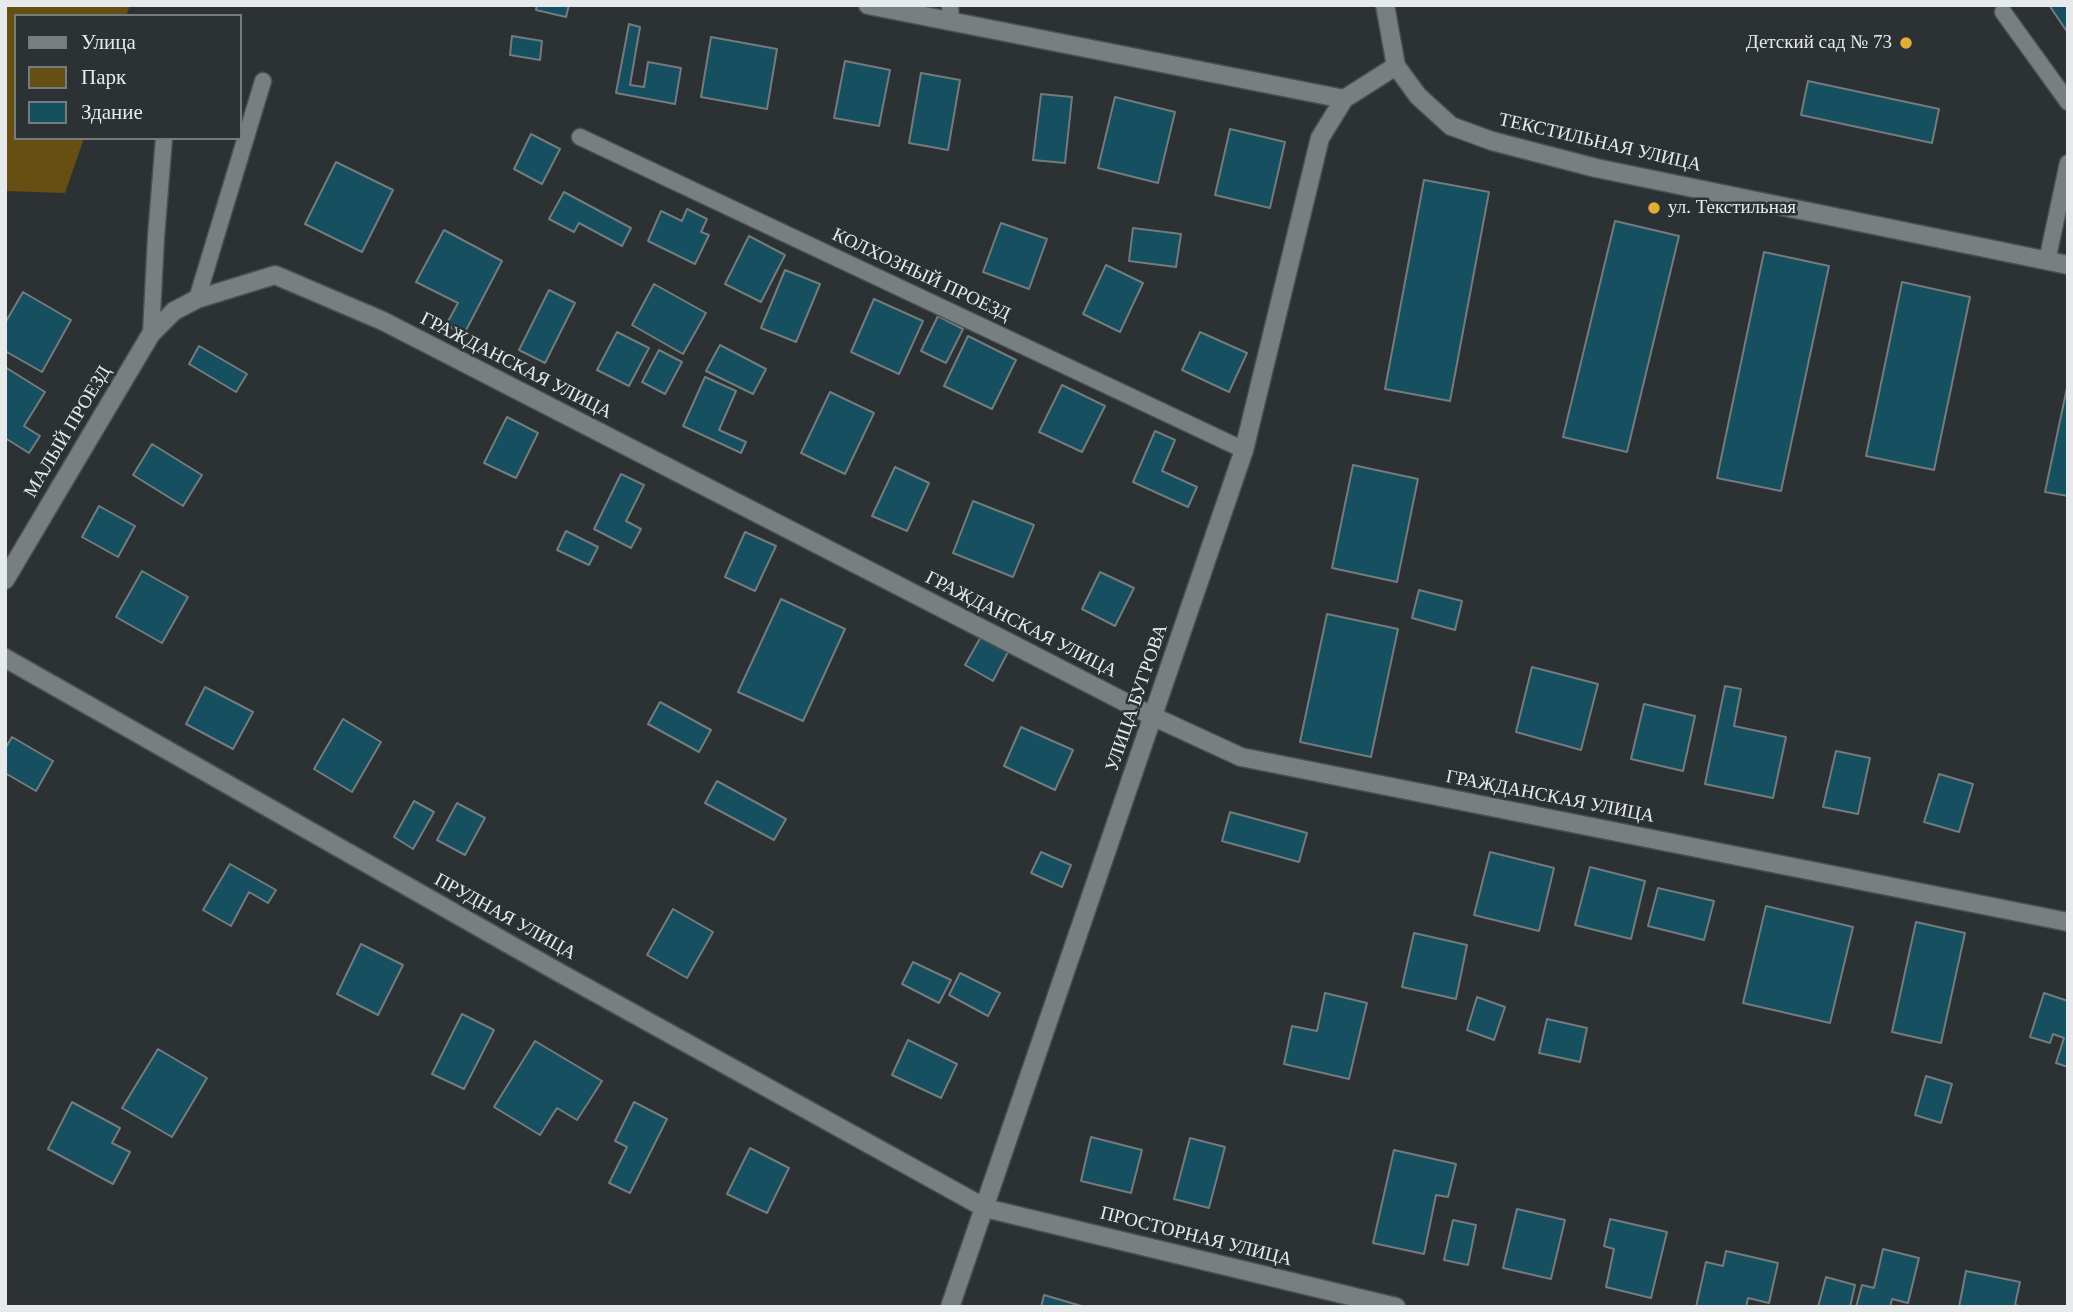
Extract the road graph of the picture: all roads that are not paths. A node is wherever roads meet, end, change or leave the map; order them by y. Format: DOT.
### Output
graph roads {
  1 [pos="868,5"];
  2 [pos="1385,5"];
  3 [pos="2003,12"];
  4 [pos="951,14"];
  5 [pos="1396,66"];
  6 [pos="263,81"];
  7 [pos="1344,99"];
  8 [pos="2068,102"];
  9 [pos="580,137"];
  10 [pos="164,140"];
  11 [pos="2068,163"];
  12 [pos="2047,261"];
  13 [pos="2068,265"];
  14 [pos="197,299"];
  15 [pos="174,312"];
  16 [pos="151,334"];
  17 [pos="1244,450"];
  18 [pos="5,580"];
  19 [pos="5,658"];
  20 [pos="1152,716"];
  21 [pos="2068,922"];
  22 [pos="985,1208"];
  23 [pos="950,1307"];
  24 [pos="1396,1307"];
  1 -- 4 [label="street"];
  2 -- 5 [label="street"];
  3 -- 8 [label="lane"];
  4 -- 7 [label="street"];
  5 -- 7 [label="street"];
  5 -- 12 [label="street, ТЕКСТИЛЬНАЯ УЛИЦА"];
  6 -- 14 [label="lane"];
  7 -- 17 [label="street, УЛИЦА БУГРОВА"];
  9 -- 17 [label="lane, КОЛХОЗНЫЙ ПРОЕЗД"];
  10 -- 16 [label="lane"];
  11 -- 12 [label="lane"];
  12 -- 13 [label="street, ТЕКСТИЛЬНАЯ УЛИЦА"];
  14 -- 15 [label="street, ГРАЖДАНСКАЯ УЛИЦА"];
  14 -- 20 [label="street, ГРАЖДАНСКАЯ УЛИЦА"];
  15 -- 16 [label="street, МАЛЫЙ ПРОЕЗД"];
  16 -- 18 [label="street, МАЛЫЙ ПРОЕЗД"];
  17 -- 20 [label="street, УЛИЦА БУГРОВА"];
  19 -- 22 [label="street, ПРУДНАЯ УЛИЦА"];
  20 -- 21 [label="street, ГРАЖДАНСКАЯ УЛИЦА"];
  20 -- 22 [label="street, УЛИЦА БУГРОВА"];
  22 -- 23 [label="street, УЛИЦА БУГРОВА"];
  22 -- 24 [label="street, ПРОСТОРНАЯ УЛИЦА"];
}
